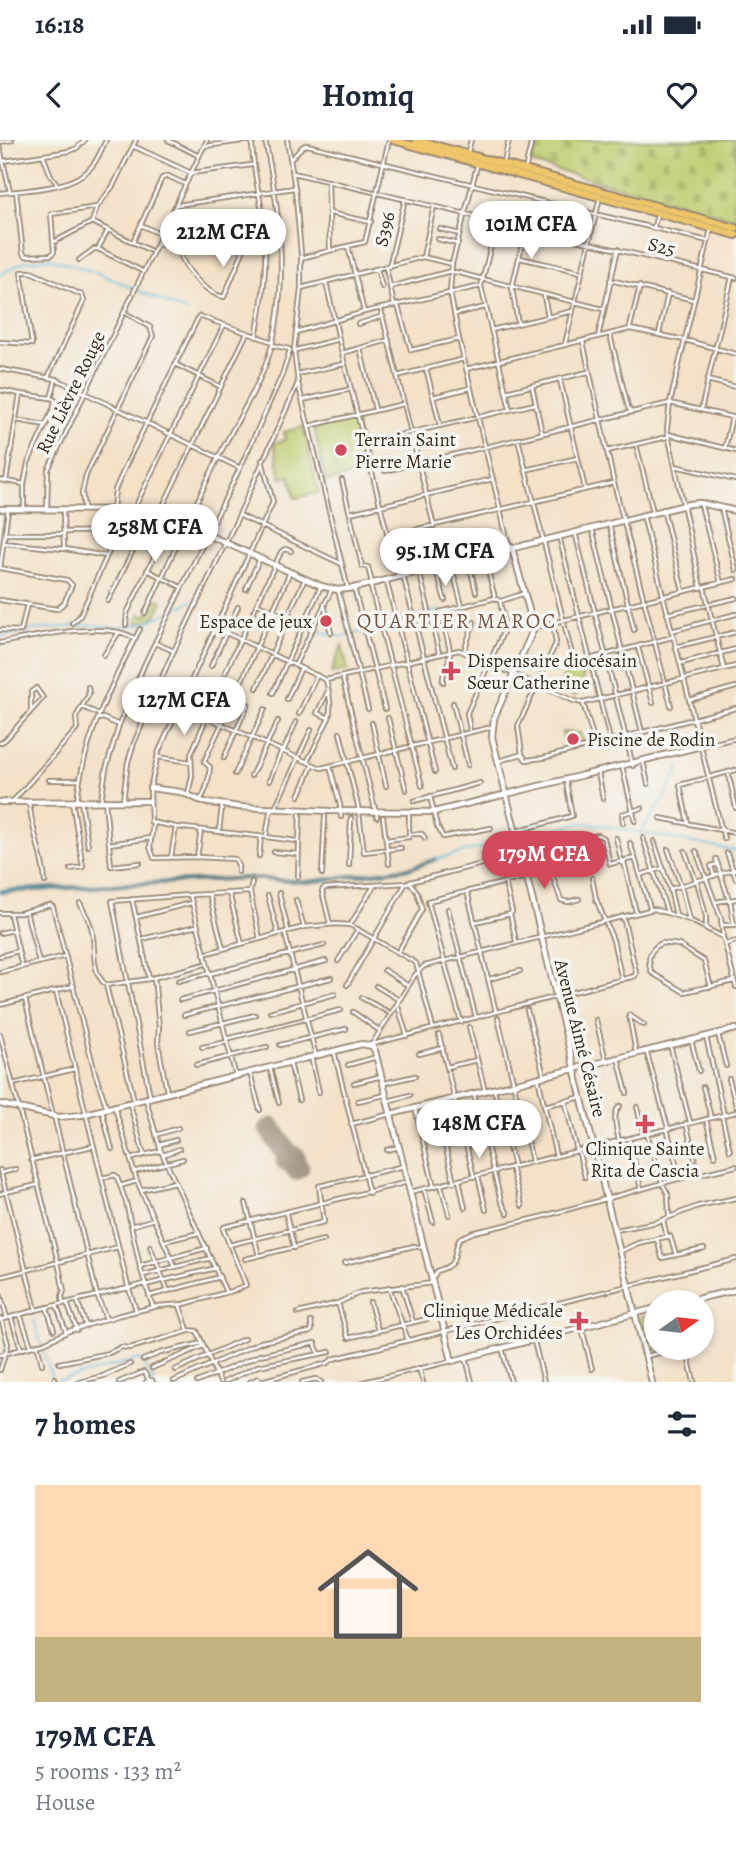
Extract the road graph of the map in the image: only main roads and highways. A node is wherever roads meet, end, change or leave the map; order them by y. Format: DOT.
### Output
graph roads {
  1 [pos="391,140"];
  2 [pos="416,140"];
  3 [pos="736,228"];
  4 [pos="736,235"];
  1 -- 4 [label="main road"];
  2 -- 3 [label="main road"];
}
